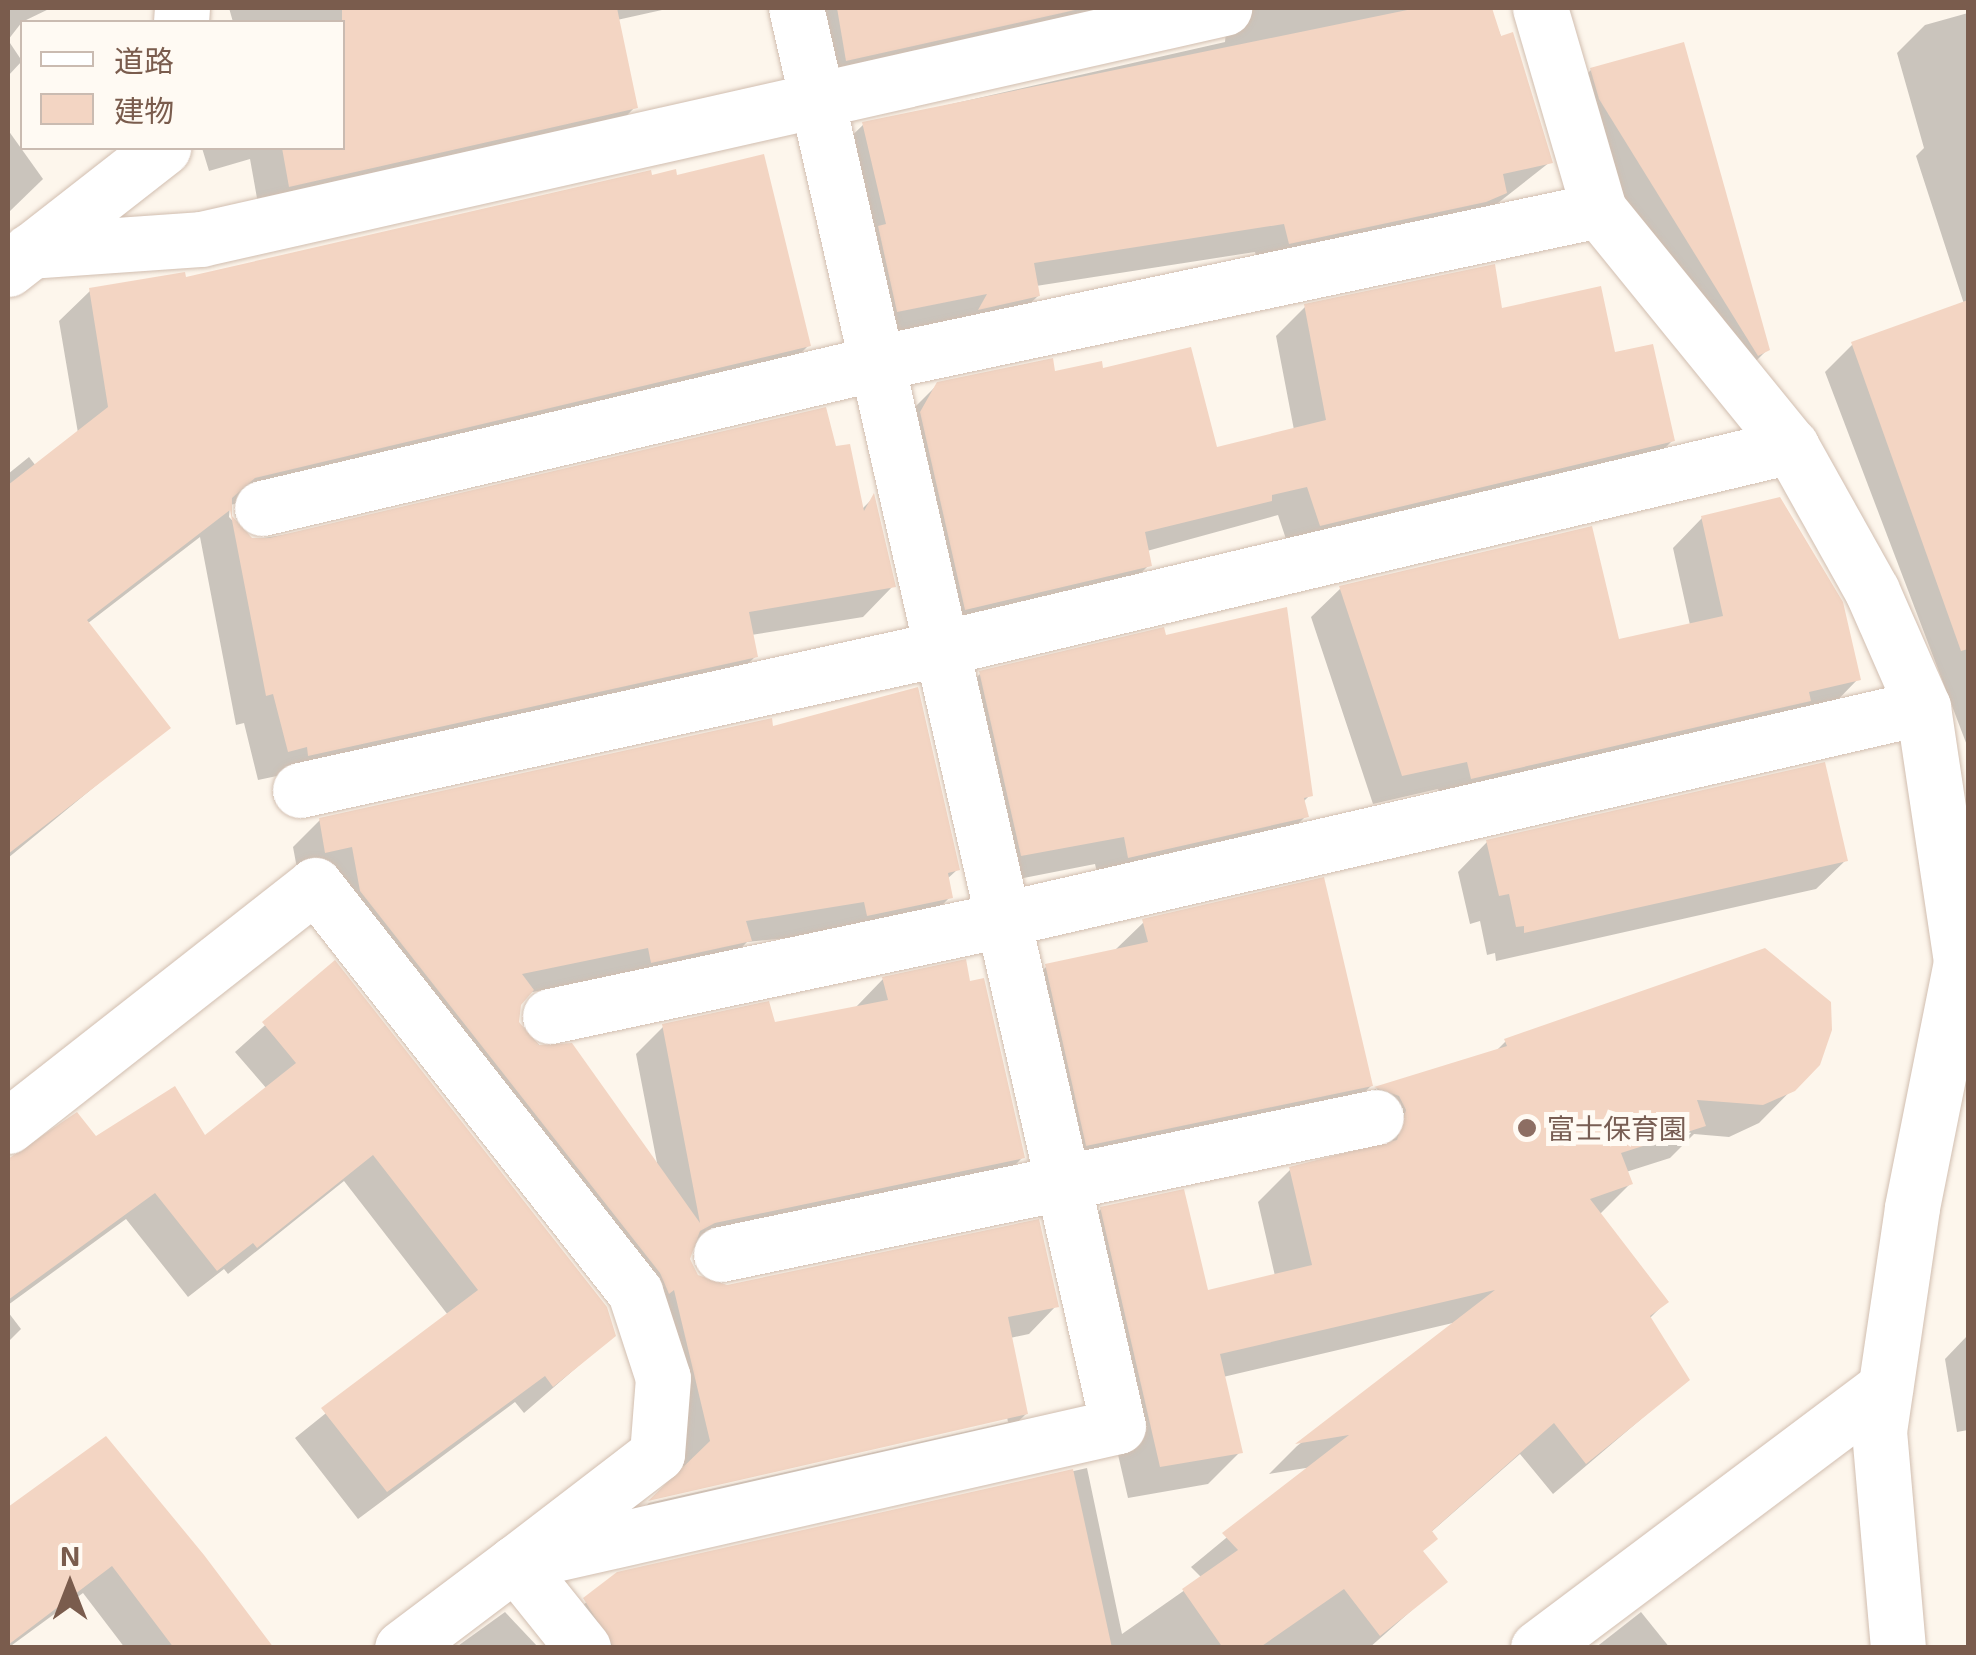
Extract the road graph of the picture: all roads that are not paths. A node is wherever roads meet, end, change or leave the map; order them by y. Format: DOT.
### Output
graph roads {
  1 [pos="796,8"];
  2 [pos="1224,8"];
  3 [pos="1540,8"];
  4 [pos="816,99"];
  5 [pos="160,150"];
  6 [pos="1599,210"];
  7 [pos="19,260"];
  8 [pos="872,364"];
  9 [pos="1791,446"];
  10 [pos="262,508"];
  11 [pos="938,649"];
  12 [pos="1924,706"];
  13 [pos="300,790"];
  14 [pos="1000,920"];
  15 [pos="550,1016"];
  16 [pos="1376,1117"];
  17 [pos="8,1126"];
  18 [pos="1062,1183"];
  19 [pos="721,1254"];
  20 [pos="1885,1387"];
  21 [pos="515,1563"];
  22 [pos="402,1648"];
  23 [pos="583,1648"];
  24 [pos="1538,1648"];
  25 [pos="1898,1648"];
  1 -- 4 [label="street"];
  2 -- 4 [label="street"];
  3 -- 6 [label="street"];
  4 -- 7 [label="street"];
  4 -- 8 [label="street"];
  5 -- 7 [label="street"];
  6 -- 8 [label="street"];
  6 -- 9 [label="street"];
  8 -- 10 [label="street"];
  8 -- 11 [label="street"];
  9 -- 11 [label="street"];
  9 -- 12 [label="street"];
  11 -- 13 [label="street"];
  11 -- 14 [label="street"];
  12 -- 14 [label="street"];
  12 -- 20 [label="street"];
  14 -- 15 [label="street"];
  14 -- 18 [label="street"];
  16 -- 18 [label="street"];
  17 -- 21 [label="street"];
  18 -- 19 [label="street"];
  18 -- 21 [label="street"];
  20 -- 24 [label="street"];
  20 -- 25 [label="street"];
  21 -- 22 [label="street"];
  21 -- 23 [label="street"];
}
